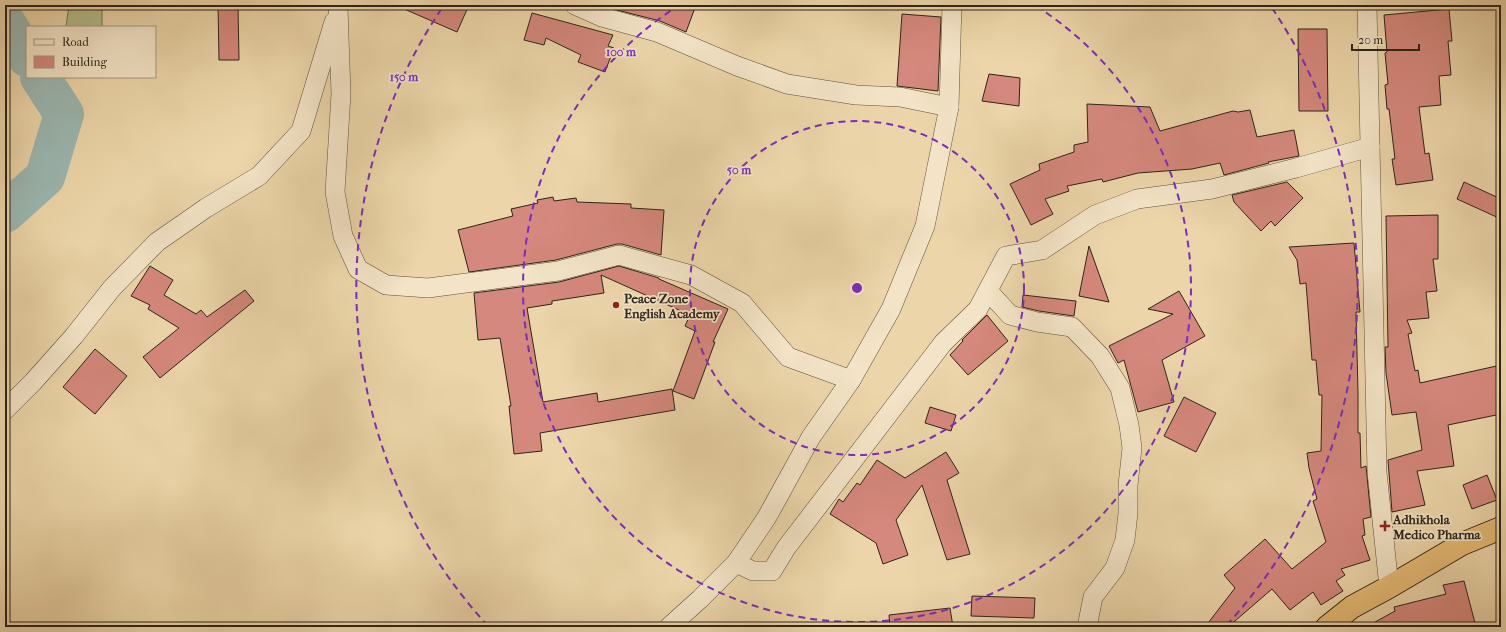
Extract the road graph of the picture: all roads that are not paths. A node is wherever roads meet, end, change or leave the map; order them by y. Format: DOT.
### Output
graph roads {
  1 [pos="575,5"];
  2 [pos="952,5"];
  3 [pos="1367,5"];
  4 [pos="339,6"];
  5 [pos="949,108"];
  6 [pos="1370,147"];
  7 [pos="988,291"];
  8 [pos="850,380"];
  9 [pos="5,410"];
  10 [pos="1501,528"];
  11 [pos="736,563"];
  12 [pos="1389,587"];
  13 [pos="669,627"];
  14 [pos="1087,627"];
  15 [pos="1327,627"];
  1 -- 5 [label="street"];
  2 -- 5 [label="street"];
  3 -- 6 [label="street"];
  4 -- 8 [label="street"];
  4 -- 9 [label="street"];
  5 -- 8 [label="street"];
  6 -- 7 [label="street"];
  6 -- 12 [label="street"];
  7 -- 11 [label="street"];
  7 -- 14 [label="street"];
  8 -- 11 [label="street"];
  10 -- 12 [label="highway"];
  11 -- 13 [label="street"];
  12 -- 15 [label="highway"];
}
